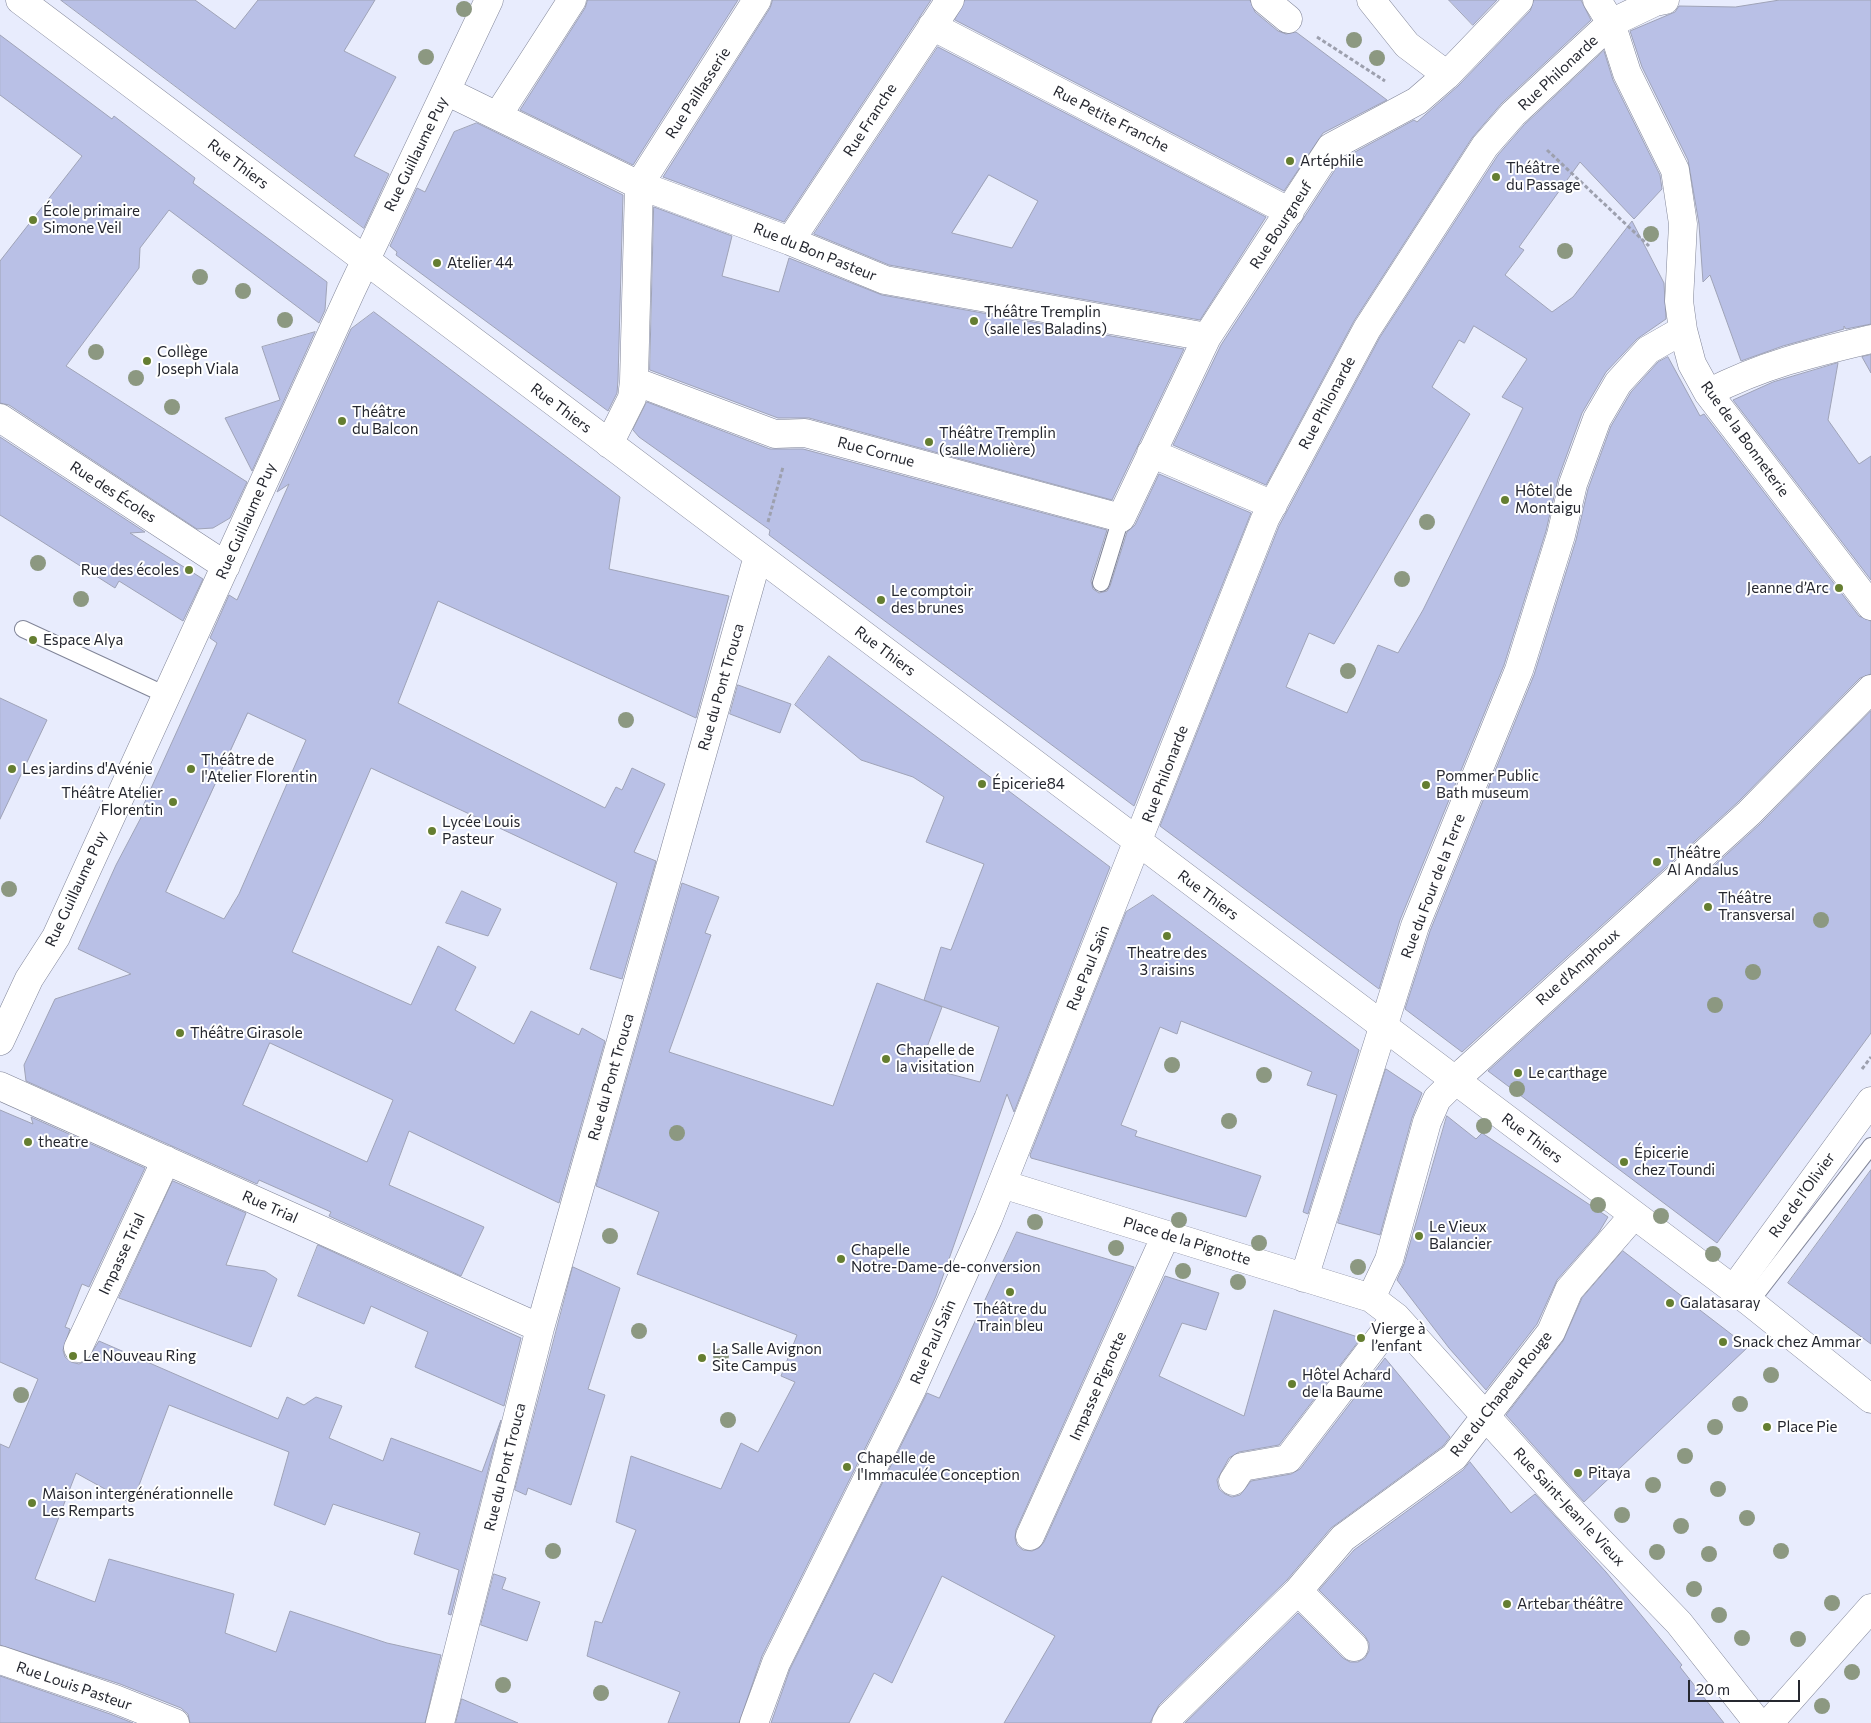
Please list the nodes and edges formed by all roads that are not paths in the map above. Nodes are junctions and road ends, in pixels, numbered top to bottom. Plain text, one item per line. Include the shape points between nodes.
1 (20, 0) edge
2 (489, 0) edge
3 (572, 0) edge
4 (757, 0) edge
5 (950, 0) edge
6 (1265, 0) edge
7 (1371, 0) edge
8 (1519, 0) edge
9 (1597, 0) edge
10 (1665, 0) edge
11 (1288, 19) road end
12 (1611, 23) junction
13 (932, 26) junction
14 (1447, 75) junction
15 (446, 91) junction
16 (498, 115) junction
17 (639, 185) junction
18 (1290, 212) junction
19 (790, 241) junction
20 (366, 260) junction
21 (1682, 330) junction
22 (1207, 337) junction
23 (1871, 339) edge
24 (634, 381) junction
25 (1708, 393) junction
26 (0, 418) edge
27 (609, 444) junction
28 (1151, 453) junction
29 (1273, 505) junction
30 (1121, 518) junction
31 (758, 556) junction
32 (226, 566) junction
33 (1101, 583) dead end
34 (1871, 606) edge
35 (23, 629) dead end
36 (1871, 689) edge
37 (166, 695) junction
38 (1138, 842) junction
39 (1384, 1027) junction
40 (0, 1041) edge
41 (1454, 1080) junction
42 (0, 1086) edge
43 (1871, 1101) edge
44 (1871, 1146) edge
45 (166, 1160) junction
46 (1002, 1184) junction
47 (1634, 1216) junction
48 (1166, 1235) junction
49 (1304, 1278) junction
50 (1741, 1296) junction
51 (1371, 1298) junction
52 (1396, 1317) junction
53 (540, 1328) junction
54 (78, 1348) dead end
55 (1871, 1399) edge
56 (1486, 1416) junction
57 (1233, 1480) dead end
58 (1030, 1536) dead end
59 (1298, 1591) junction
60 (1871, 1608) edge
61 (1354, 1647) dead end
62 (0, 1660) edge
63 (175, 1723) edge
64 (440, 1723) edge
65 (754, 1723) edge
66 (1166, 1723) edge
67 (1758, 1723) edge
68 (1768, 1723) edge

1 - 20 street, Rue Thiers
2 - 15 street, Rue Guillaume Puy
3 - 16 street
4 - 17 street, Rue Paillasserie
5 - 13 street, Rue Franche
6 - 11 street
7 - 14 street via 1407,45
8 - 14 street, Rue Bourgneuf
9 - 12 street, Rue de la Bonneterie
10 - 12 street, Rue Philonarde
12 - 21 street, Rue de la Bonneterie via 1627,73 1676,170 1683,224
12 - 29 street, Rue Philonarde via 1512,114 1485,146 1367,329
13 - 18 street, Rue Petite Franche
13 - 19 street, Rue Franche
14 - 18 street, Rue Bourgneuf via 1417,101 1331,147
15 - 16 street, Rue du Bon Pasteur
15 - 20 street, Rue Guillaume Puy
16 - 17 street, Rue du Bon Pasteur
17 - 19 street, Rue du Bon Pasteur
17 - 24 street
18 - 22 street, Rue Bourgneuf
19 - 22 street, Rue du Bon Pasteur via 885,280
20 - 27 street, Rue Thiers
20 - 32 street, Rue Guillaume Puy
21 - 25 street, Rue de la Bonneterie via 1692,364
21 - 39 street, Rue du Four de la Terre via 1648,350 1618,383 1597,419 1573,484 1561,535 1519,670 1415,926
22 - 28 street, Rue Bourgneuf
23 - 25 street via 1797,356 1740,376
24 - 27 street via 632,398
24 - 30 street, Rue Cornue via 775,434 805,433
25 - 34 street, Rue de la Bonneterie
26 - 32 street, Rue des Écoles
27 - 31 street, Rue Thiers
28 - 29 street
28 - 30 street, Rue Bourgneuf
29 - 38 street, Rue Philonarde via 1265,518
30 - 33 lane
31 - 38 street, Rue Thiers
31 - 53 street, Rue du Pont Trouca
32 - 37 street, Rue Guillaume Puy
35 - 37 lane
36 - 41 street, Rue d'Amphoux via 1749,813
37 - 40 street, Rue Guillaume Puy via 56,937 29,979
38 - 39 street, Rue Thiers
38 - 46 street, Rue Paul Saïn
39 - 41 street, Rue Thiers
39 - 49 street, Rue du Four de la Terre
41 - 47 street, Rue Thiers
41 - 51 street, Rue d'Amphoux via 1437,1099 1424,1129 1389,1260
42 - 45 street, Rue Trial
43 - 50 street, Rue de l'Olivier
44 - 50 lane
45 - 53 street, Rue Trial
45 - 54 street, Impasse Trial
46 - 48 street, Place de la Pignotte
46 - 65 street, Rue Paul Saïn via 912,1389 776,1663
47 - 50 street, Rue Thiers
47 - 56 street, Rue du Chapeau Rouge via 1569,1290 1551,1332
48 - 49 street, Place de la Pignotte
48 - 58 street, Impasse Pignotte
49 - 51 street, Place de la Pignotte
50 - 55 street
51 - 52 street, Rue Saint-Jean le Vieux
52 - 56 street, Rue Saint-Jean le Vieux
52 - 57 street via 1288,1459 1242,1467
53 - 64 street, Rue du Pont Trouca
56 - 59 street, Rue du Chapeau Rouge via 1454,1456 1343,1538
56 - 67 street, Rue Saint-Jean le Vieux via 1572,1513 1678,1623
59 - 61 street
59 - 66 street, Rue du Chapeau Rouge
60 - 68 street
62 - 63 street, Rue Louis Pasteur

